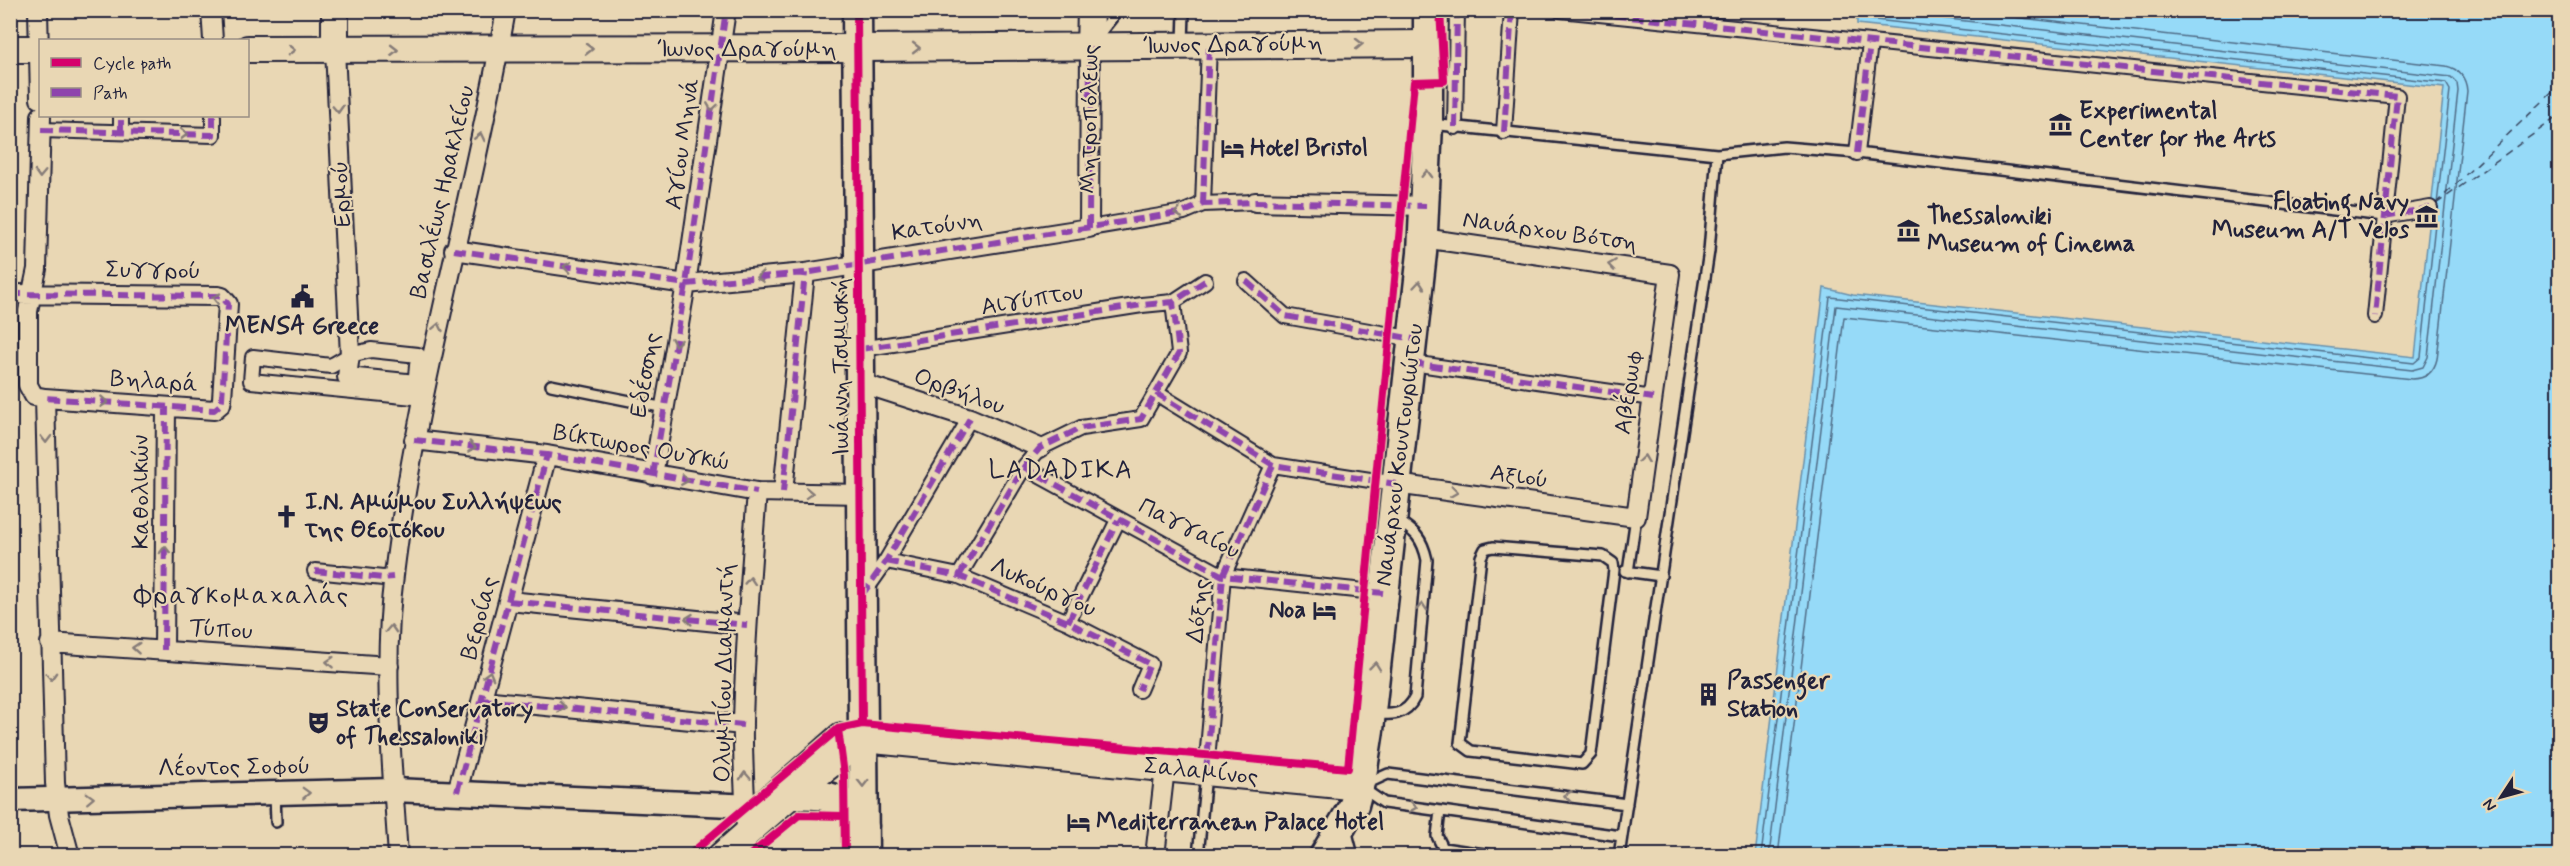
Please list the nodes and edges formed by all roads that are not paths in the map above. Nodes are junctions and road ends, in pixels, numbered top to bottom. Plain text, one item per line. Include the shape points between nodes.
1 (38, 10) edge
2 (211, 10) edge
3 (335, 10) edge
4 (506, 10) edge
5 (726, 10) edge
6 (857, 10) edge
7 (1091, 10) edge
8 (1112, 10) edge
9 (1428, 10) edge
10 (1457, 10) edge
11 (1512, 10) edge
12 (1560, 10) edge
13 (1184, 12) edge
14 (39, 39) edge
15 (213, 39) edge
16 (1427, 44) junction
17 (1870, 44) junction
18 (1209, 45) junction
19 (1183, 46) junction
20 (1090, 47) junction
21 (858, 48) junction
22 (10, 49) edge
23 (39, 49) edge
24 (249, 49) edge
25 (721, 49) junction
26 (335, 50) junction
27 (500, 50) junction
28 (121, 117) edge
29 (213, 117) edge
30 (41, 123) edge
31 (1442, 125) junction
32 (121, 132) junction
33 (1504, 132) junction
34 (1857, 153) junction
35 (1717, 154) junction
36 (1255, 202) joint
37 (1203, 204) junction
38 (1426, 206) junction
39 (2430, 208) dead end
40 (2384, 216) junction
41 (1089, 228) junction
42 (1423, 238) junction
43 (454, 250) junction
44 (860, 264) junction
45 (805, 273) junction
46 (1670, 274) joint
47 (1246, 280) dead end
48 (1205, 281) dead end
49 (686, 284) junction
50 (31, 293) junction
51 (10, 294) edge
52 (1173, 302) junction
53 (2375, 316) dead end
54 (861, 349) junction
55 (1413, 351) junction
56 (350, 355) junction
57 (224, 368) joint
58 (861, 383) junction
59 (420, 384) junction
60 (551, 386) dead end
61 (1156, 393) junction
62 (45, 398) junction
63 (1653, 398) junction
64 (166, 407) junction
65 (665, 408) junction
66 (970, 418) junction
67 (414, 440) junction
68 (1040, 448) junction
69 (547, 455) junction
70 (1273, 465) junction
71 (1024, 467) junction
72 (654, 474) junction
73 (1396, 484) junction
74 (757, 492) junction
75 (783, 492) junction
76 (862, 494) junction
77 (1393, 517) junction
78 (1636, 517) junction
79 (1118, 520) junction
80 (886, 561) junction
81 (1614, 570) junction
82 (315, 571) dead end
83 (1628, 572) junction
84 (959, 576) junction
85 (1223, 576) junction
86 (1661, 576) junction
87 (393, 577) junction
88 (1383, 592) junction
89 (860, 597) junction
90 (509, 601) junction
91 (1068, 622) junction
92 (747, 626) junction
93 (50, 643) junction
94 (164, 650) junction
95 (389, 666) junction
96 (1139, 690) dead end
97 (482, 700) junction
98 (1370, 714) junction
99 (743, 725) junction
100 (863, 739) junction
101 (1165, 768) junction
102 (1206, 772) junction
103 (1360, 787) junction
104 (394, 790) junction
105 (457, 792) junction
106 (275, 794) junction
107 (791, 795) junction
108 (57, 799) junction
109 (10, 800) edge
110 (755, 804) junction
111 (1626, 804) junction
112 (1440, 811) junction
113 (276, 822) dead end
114 (1345, 822) junction
115 (864, 826) junction
116 (1621, 836) junction
117 (746, 845) edge
118 (70, 855) edge
119 (398, 855) edge
120 (721, 855) edge
121 (864, 855) edge
122 (1155, 855) edge
123 (1198, 855) edge
124 (1324, 855) edge
125 (1353, 855) edge
126 (1498, 855) edge
127 (1619, 855) edge

1 - 14 street
2 - 15 street
3 - 26 main road, Ερμού
4 - 27 street, Βασιλέως Ηρακλείου
5 - 25 street, Αγίου Μηνά
6 - 21 main road, Ιωάννη Τσιμισκή
7 - 20 main road, Μητροπόλεως
8 - 20 lane via 1112,18
9 - 16 main road, Ναυάρχου Κουντουριώτου
10 - 31 street
11 - 33 street
12 - 17 street
13 - 19 lane
18 -> 16 main road, Ίωνος Δραγούμη
16 - 31 main road, Ναυάρχου Κουντουριώτου
17 - 34 street
17 - 40 street via 2397,96
18 - 19 main road, Ίωνος Δραγούμη
18 - 37 street
19 - 20 main road, Ίωνος Δραγούμη
21 -> 20 main road, Ίωνος Δραγούμη
20 - 41 street, Μητροπόλεως
21 - 25 main road, Ίωνος Δραγούμη
21 - 44 main road, Ιωάννη Τσιμισκή
22 - 23 main road
24 -> 26 main road, Ίωνος Δραγούμη
27 -> 25 main road, Ίωνος Δραγούμη
25 -> 49 street, Αγίου Μηνά
26 -> 27 main road, Ίωνος Δραγούμη
26 -> 56 street, Ερμού
43 -> 27 street, Βασιλέως Ηρακλείου
28 - 32 street
32 -> 29 street via 213,135
30 - 32 street
30 -> 50 street via 37,269
31 - 33 lane
38 -> 31 main road, Ναυάρχου Κουντουριώτου
33 - 35 lane
34 - 35 lane via 1784,147
34 - 40 lane
35 - 86 lane via 1709,251
36 - 37 street, Κατούνη
36 - 38 street, Κατούνη
37 -> 41 street, Κατούνη via 1184,212
38 - 42 main road, Ναυάρχου Κουντουριώτου
39 - 40 street
40 - 53 street
41 - 44 street, Κατούνη
46 -> 42 street, Ναυάρχου Βότση
55 -> 42 main road, Ναυάρχου Κουντουριώτου
49 -> 43 street, Κατούνη
59 -> 43 street, Βασιλέως Ηρακλείου
44 - 45 street, Κατούνη
44 - 54 main road, Ιωάννη Τσιμισκή
45 -> 49 street, Κατούνη
45 - 75 street
46 - 63 street, Αβέρωφ
47 - 55 street via 1285,316
48 - 52 street, Αιγύπτου
49 -> 65 street, Εδέσσης
50 - 51 street, Συγγρού
57 -> 50 street, Συγγρού via 229,309 222,297
50 - 62 street via 28,385 34,396
52 - 54 street, Αιγύπτου
52 - 61 street via 1179,353
54 - 58 main road, Ιωάννη Τσιμισκή
55 - 63 street
55 - 73 main road, Ναυάρχου Κουντουριώτου
56 - 59 street, Ερμού via 347,377
56 - 59 street via 371,350 418,355
56 - 59 street via 331,366 254,357 251,381 414,397
57 - 64 street, Βηλαρά via 218,407
58 - 66 street, Ορβήλου
58 - 76 main road, Ιωάννη Τσιμισκή
59 - 67 street, Βασιλέως Ηρακλείου
60 - 65 lane
61 - 68 street via 1141,418 1081,428
61 - 70 street
62 -> 64 street, Βηλαρά
62 -> 93 street
78 -> 63 street, Αβέρωφ
94 -> 64 street, Καθολικών
65 - 72 street, Εδέσσης
66 - 68 street, Ορβήλου
66 - 80 street
67 -> 69 street, Βίκτωρος Ουγκώ
67 - 87 street, Βασιλέως Ηρακλείου
68 - 71 street
69 - 72 street, Βίκτωρος Ουγκώ
69 - 90 street, Βεροίας
70 - 73 street
70 - 85 street, Δόξης
71 - 79 street, Παγγαίου
71 - 84 street
72 -> 74 street, Βίκτωρος Ουγκώ
73 - 77 main road, Ναυάρχου Κουντουριώτου
73 -> 78 street, Αξιού
74 - 75 street, Βίκτωρος Ουγκώ
92 -> 74 street, Ολυμπίου Διαμαντή
75 -> 76 street, Βίκτωρος Ουγκώ
76 - 89 main road, Ιωάννη Τσιμισκή
77 - 88 main road, Ναυάρχου Κουντουριώτου
98 -> 77 lane via 1400,713 1415,697 1426,560 1417,535
78 - 83 lane
79 - 85 street, Παγγαίου
79 - 91 street
80 - 84 street, Λυκούργου
80 - 89 street
81 - 81 lane via 1613,563 1603,556 1485,549 1481,557 1462,747 1578,764 1587,762
81 - 83 lane
82 - 87 street
83 - 86 lane
84 - 91 street, Λυκούργου
85 - 88 street, Παγγαίου
85 - 102 street, Δόξης
86 - 111 lane
95 -> 87 street, Βασιλέως Ηρακλείου
98 -> 88 main road, Ναυάρχου Κουντουριώτου
89 - 100 main road, Ιωάννη Τσιμισκή
92 -> 90 street
97 -> 90 street, Βεροίας
91 - 96 street, Λυκούργου via 1150,664
92 - 99 street, Ολυμπίου Διαμαντή
94 -> 93 street, Τύπου
93 -> 108 street
95 -> 94 street, Τύπου
95 - 104 street, Βασιλέως Ηρακλείου
97 -> 99 street
97 - 105 street, Βεροίας
98 - 103 main road, Ναυάρχου Κουντουριώτου
110 -> 99 street, Ολυμπίου Διαμαντή
100 - 101 main road, Σαλαμίνος
100 - 107 main road
100 - 110 street via 840,735
100 -> 115 main road, Ιωάννη Τσιμισκή
101 - 102 main road, Σαλαμίνος
101 - 122 street
102 - 103 main road, Σαλαμίνος
102 - 123 lane
111 -> 103 lane via 1388,774
103 -> 112 lane via 1384,803
103 - 114 main road, Ναυάρχου Κουντουριώτου
104 - 105 street, Λέοντος Σοφού
106 -> 104 street, Λέοντος Σοφού
104 - 119 street, Βασιλέως Ηρακλείου
105 - 110 street, Λέοντος Σοφού
108 -> 106 street, Λέοντος Σοφού
106 - 113 lane
107 - 115 main road via 836,797
107 - 117 main road
108 - 109 street, Λέοντος Σοφού
108 - 118 street
110 - 117 street, Ολυμπίου Διαμαντή
111 - 116 lane
112 - 116 lane
112 - 126 lane via 1437,836 1443,848
114 - 124 main road, Ναυάρχου Κουντουριώτου
114 - 125 lane
115 - 121 main road, Ιωάννη Τσιμισκή
116 - 127 lane
117 - 120 main road

